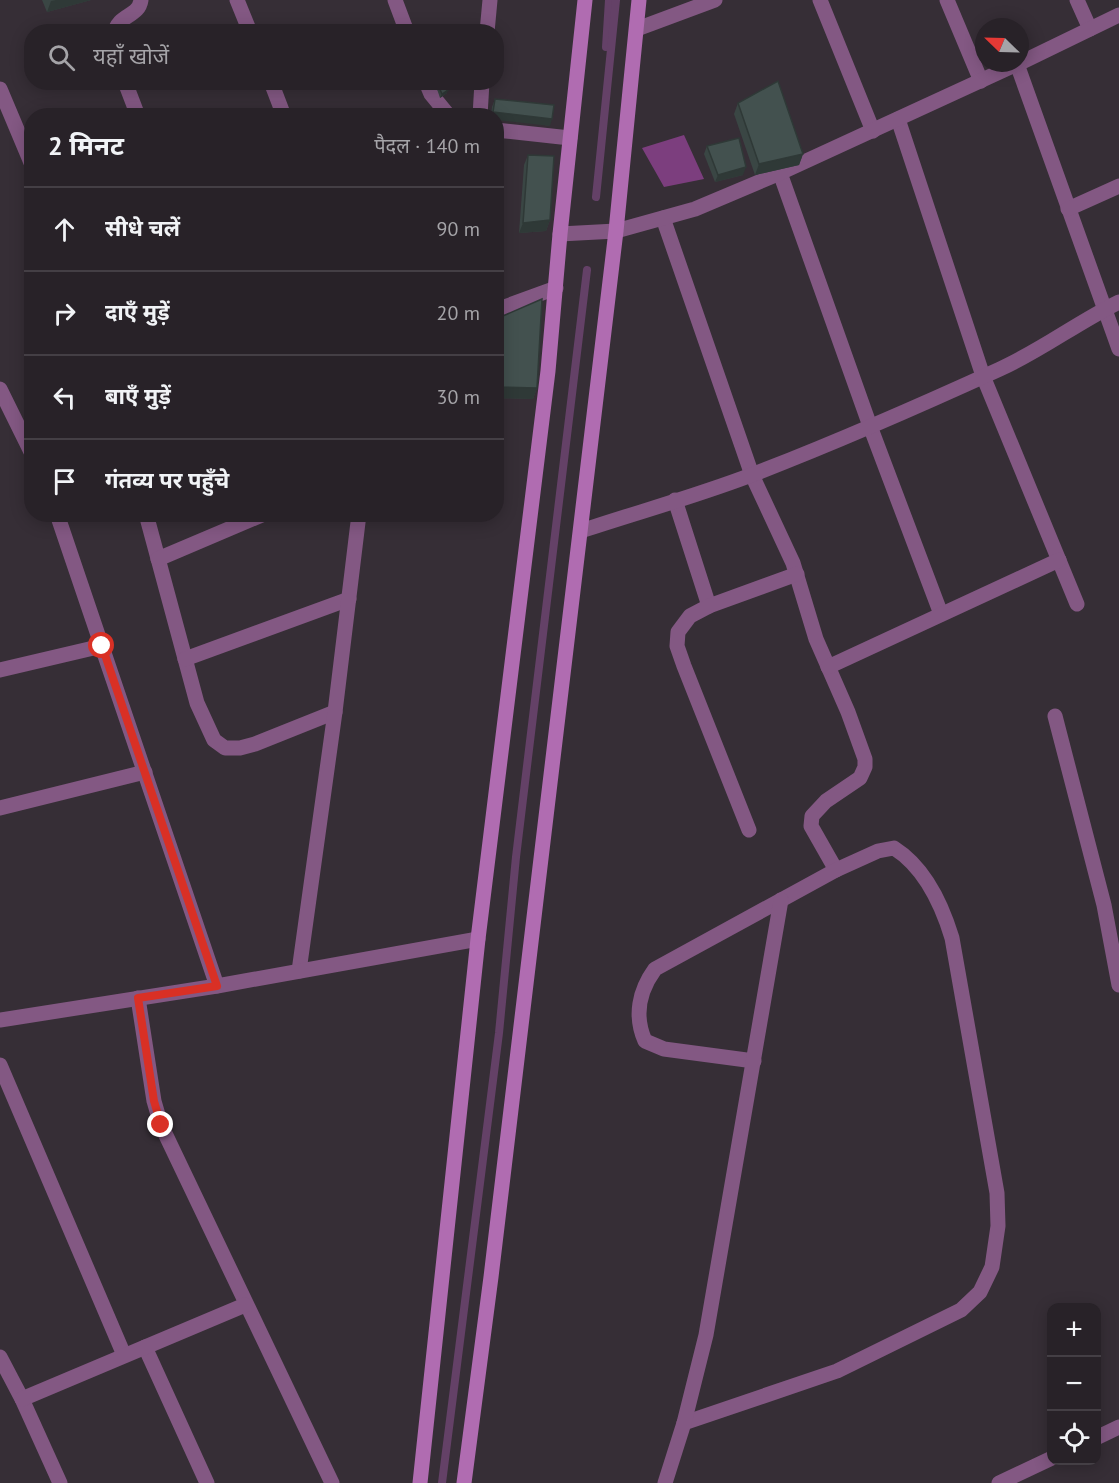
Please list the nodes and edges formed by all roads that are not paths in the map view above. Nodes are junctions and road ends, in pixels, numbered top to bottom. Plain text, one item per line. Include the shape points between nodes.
1 (141, 0) edge
2 (237, 0) edge
3 (395, 0) edge
4 (490, 0) edge
5 (584, 0) edge
6 (639, 0) edge
7 (715, 0) edge
8 (820, 0) edge
9 (947, 0) edge
10 (1077, 0) edge
11 (1119, 15) edge
12 (119, 24) edge
13 (247, 24) edge
14 (404, 24) edge
15 (488, 24) edge
16 (637, 29) junction
17 (1090, 29) junction
18 (1029, 58) edge
19 (1000, 72) edge
20 (1022, 72) edge
21 (981, 81) junction
22 (0, 88) edge
23 (128, 90) edge
24 (274, 90) edge
25 (429, 90) edge
26 (482, 90) edge
27 (135, 108) edge
28 (281, 108) edge
29 (442, 108) edge
30 (480, 108) edge
31 (898, 119) junction
32 (504, 131) edge
33 (873, 131) junction
34 (570, 138) junction
35 (24, 146) edge
36 (780, 173) junction
37 (1119, 186) edge
38 (1068, 209) junction
39 (663, 218) junction
40 (616, 231) junction
41 (560, 234) junction
42 (556, 288) junction
43 (1119, 302) edge
44 (504, 307) edge
45 (1104, 310) junction
46 (1119, 349) edge
47 (983, 376) junction
48 (0, 390) edge
49 (870, 426) junction
50 (24, 438) edge
51 (752, 475) junction
52 (675, 500) junction
53 (60, 522) edge
54 (148, 522) edge
55 (245, 522) edge
56 (358, 522) edge
57 (581, 531) junction
58 (158, 559) junction
59 (1059, 560) junction
60 (796, 574) junction
61 (349, 600) junction
62 (1077, 603) dead end
63 (709, 606) junction
64 (941, 614) junction
65 (102, 646) junction
66 (185, 659) junction
67 (828, 667) junction
68 (0, 670) edge
69 (335, 712) junction
70 (1055, 716) dead end
71 (145, 772) junction
72 (0, 808) edge
73 (749, 830) dead end
74 (836, 870) junction
75 (781, 900) junction
76 (478, 939) junction
77 (299, 971) junction
78 (1119, 985) edge
79 (217, 986) junction
80 (138, 998) junction
81 (0, 1020) edge
82 (754, 1060) junction
83 (0, 1065) edge
84 (245, 1305) junction
85 (145, 1347) junction
86 (124, 1355) junction
87 (0, 1357) edge
88 (22, 1398) junction
89 (684, 1423) junction
90 (1119, 1427) edge
91 (1101, 1435) edge
92 (1047, 1460) edge
93 (60, 1483) edge
94 (207, 1483) edge
95 (332, 1483) edge
96 (420, 1483) edge
97 (464, 1483) edge
98 (664, 1483) edge
99 (999, 1483) edge

1 - 12 street via 136,12
2 - 13 street
3 - 14 street
4 - 15 street
5 - 34 street
6 - 16 street
7 - 16 street
8 - 33 street
9 - 21 street
10 - 17 street
11 - 17 street
16 - 40 street
17 - 18 street
19 - 21 street
20 - 38 street
21 - 31 street
22 - 35 street
23 - 27 street
24 - 28 street
25 - 29 street
26 - 30 street
31 - 33 street
31 - 47 street
32 - 34 street
33 - 36 street
34 - 41 street
36 - 39 street
36 - 49 street
37 - 38 street
38 - 45 street
39 - 40 street
39 - 51 street
40 - 41 street
40 - 57 street
41 - 42 street
42 - 44 street
42 - 76 street
43 - 45 street
45 - 46 street
45 - 47 street via 1047,345
47 - 49 street
47 - 59 street
48 - 50 street
49 - 51 street
49 - 64 street
51 - 52 street
51 - 60 street
52 - 57 street
52 - 63 street
53 - 65 street
54 - 58 street
55 - 58 street
56 - 61 street
57 - 97 street
58 - 66 street
59 - 62 street
59 - 64 street
60 - 63 street
60 - 67 street
61 - 66 street
61 - 69 street
63 - 73 street via 690,616 678,632 677,646
64 - 67 street
65 - 68 street
65 - 71 street
66 - 69 street via 214,740 225,748 255,744
67 - 74 street via 865,759 861,778 826,801 812,816 812,826
69 - 77 street
70 - 78 street via 1104,905
71 - 72 street
71 - 79 street
74 - 75 street
74 - 89 street via 894,848 913,864 943,910 952,938 997,1193 998,1227 992,1267 980,1292 961,1310 837,1371
75 - 82 street
75 - 82 street via 655,969 646,981 640,1005 638,1026 645,1041 664,1049
76 - 77 street
76 - 96 street
77 - 79 street
79 - 80 street
80 - 81 street
80 - 84 street via 161,1125
82 - 89 street via 706,1335
83 - 86 street
84 - 85 street
84 - 95 street
85 - 86 street
85 - 94 street
86 - 88 street
87 - 88 street
88 - 93 street
89 - 98 street
90 - 91 street
92 - 99 street

